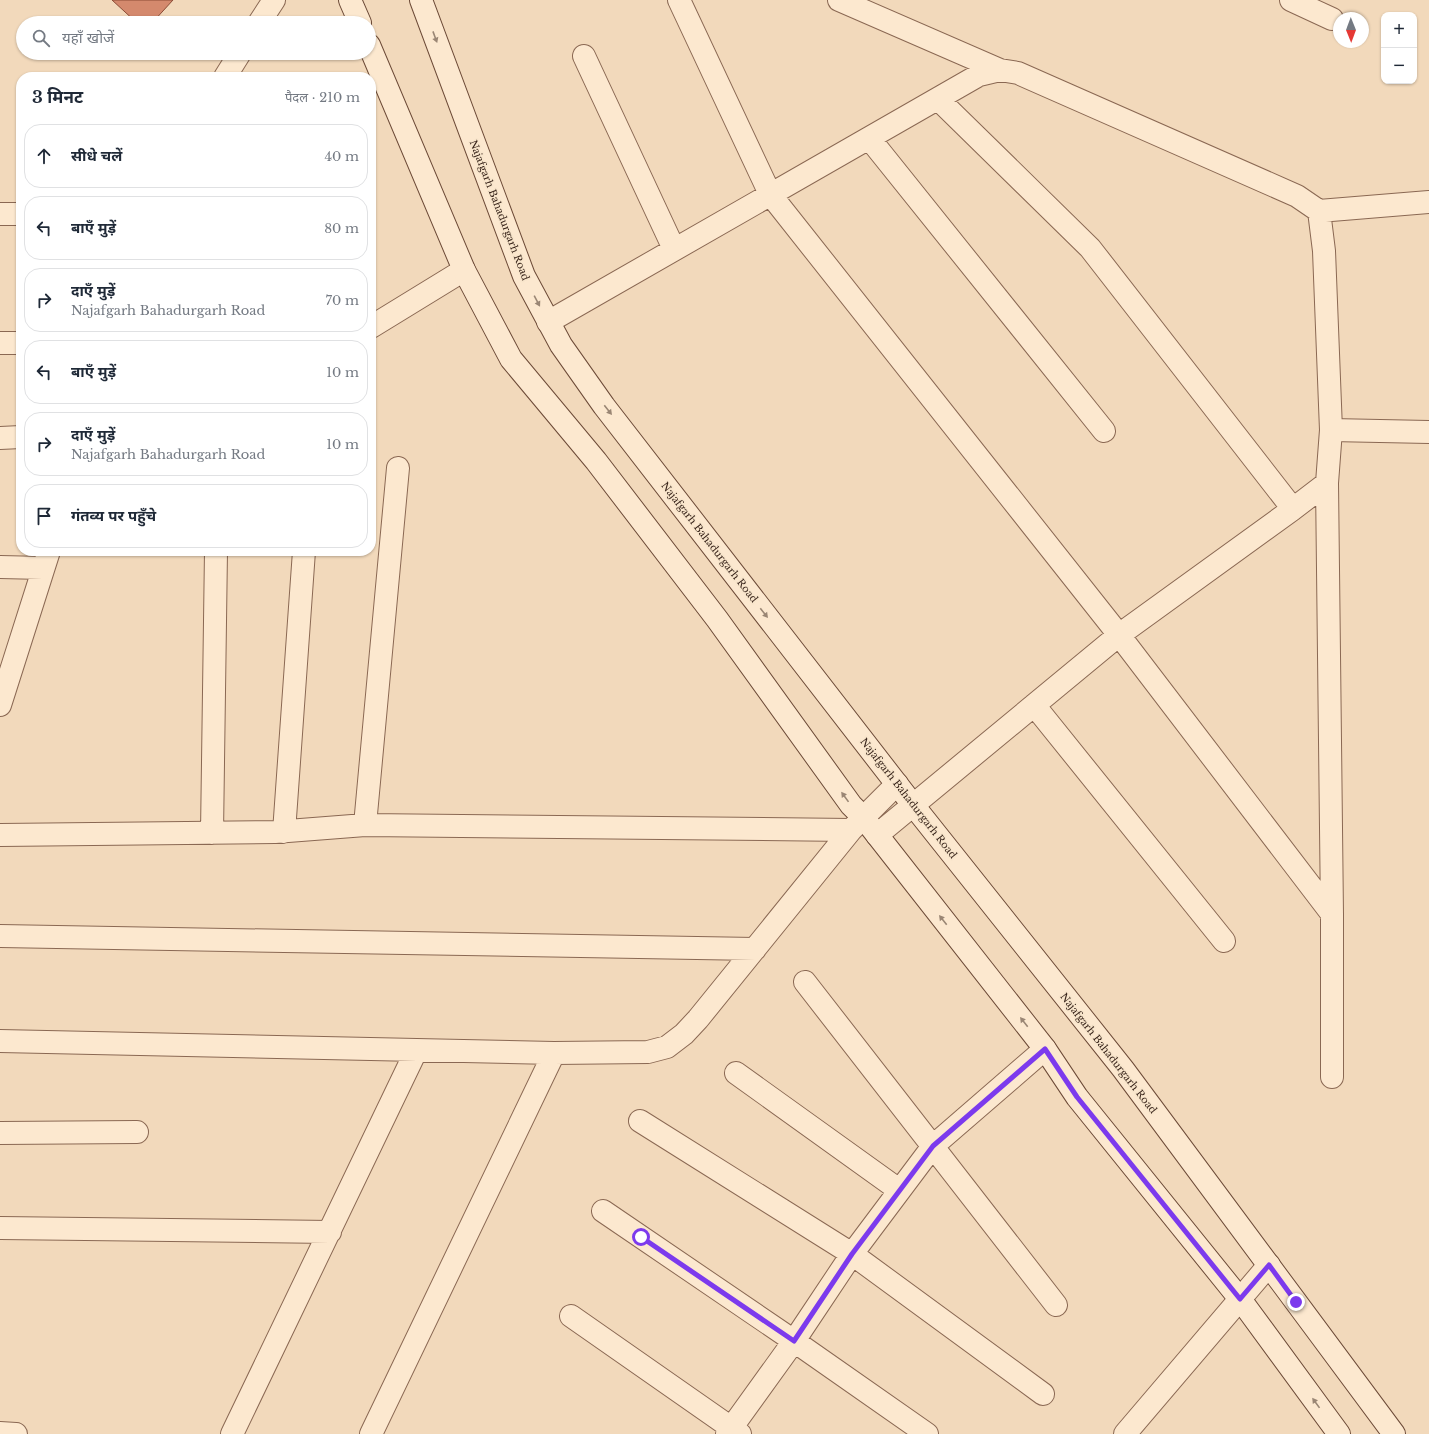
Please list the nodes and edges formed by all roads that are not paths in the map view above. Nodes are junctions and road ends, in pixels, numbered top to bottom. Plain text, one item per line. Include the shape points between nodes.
1 (274, 0) edge
2 (350, 0) edge
3 (421, 0) edge
4 (679, 0) edge
5 (839, 0) edge
6 (1291, 0) edge
7 (264, 16) edge
8 (357, 16) edge
9 (1332, 19) dead end
10 (584, 56) dead end
11 (236, 60) edge
12 (375, 60) edge
13 (1000, 70) junction
14 (228, 72) edge
15 (938, 99) junction
16 (869, 138) junction
17 (770, 194) junction
18 (1429, 202) edge
19 (1319, 211) junction
20 (0, 214) edge
21 (16, 214) edge
22 (674, 249) junction
23 (464, 270) junction
24 (548, 322) junction
25 (376, 324) edge
26 (0, 343) edge
27 (16, 343) edge
28 (1331, 430) junction
29 (1104, 431) dead end
30 (1429, 432) edge
31 (16, 437) edge
32 (0, 438) edge
33 (398, 468) dead end
34 (1327, 483) junction
35 (1293, 509) junction
36 (216, 556) edge
37 (304, 556) edge
38 (46, 559) edge
39 (0, 567) edge
40 (1119, 635) junction
41 (7, 658) edge
42 (0, 705) edge
43 (1034, 706) junction
44 (897, 784) junction
45 (914, 805) junction
46 (857, 823) junction
47 (365, 825) junction
48 (284, 832) junction
49 (212, 833) junction
50 (0, 835) edge
51 (877, 835) junction
52 (1332, 914) junction
53 (0, 936) edge
54 (1224, 941) dead end
55 (755, 949) junction
56 (805, 982) dead end
57 (0, 1042) edge
58 (1045, 1049) junction
59 (416, 1051) junction
60 (554, 1053) junction
61 (736, 1073) dead end
62 (1332, 1078) dead end
63 (640, 1122) dead end
64 (137, 1132) dead end
65 (0, 1133) edge
66 (933, 1146) junction
67 (898, 1190) junction
68 (603, 1211) dead end
69 (0, 1228) edge
70 (330, 1232) junction
71 (852, 1254) junction
72 (1269, 1265) junction
73 (1240, 1299) junction
74 (1056, 1305) dead end
75 (571, 1316) dead end
76 (794, 1341) junction
77 (1043, 1394) dead end
78 (1386, 1431) edge
79 (733, 1432) edge
80 (0, 1433) edge
81 (16, 1434) edge
82 (232, 1434) edge
83 (371, 1434) edge
84 (927, 1434) edge
85 (1125, 1434) edge
86 (1339, 1434) edge

1 - 7 street
2 - 8 street
3 -> 24 street, Najafgarh Bahadurgarh Road via 524,276
4 - 17 street
5 - 13 street
6 - 9 street
10 - 22 street
11 - 14 street
12 - 23 street
13 - 15 street via 979,75
13 - 19 street via 1026,76 1297,196
15 - 16 street
15 - 35 street via 1090,248
16 - 17 street
16 - 29 street
17 - 22 street
17 - 40 street
18 - 19 street
19 - 28 street via 1324,252
20 - 21 street
22 - 24 street
23 - 25 street
46 -> 23 street via 851,805 717,619 596,461 511,359
24 -> 44 street, Najafgarh Bahadurgarh Road via 604,406
26 - 27 street
28 - 30 street
28 - 34 street
31 - 32 street
33 - 47 street
34 - 35 street
34 - 52 street
35 - 40 street
36 - 49 street
37 - 48 street
38 - 39 street
38 - 41 street
40 - 43 street
40 - 52 street
41 - 42 street
43 - 45 street
43 - 54 street
44 - 45 street, Najafgarh Bahadurgarh Road
44 - 46 street
45 - 51 street
45 - 72 street, Najafgarh Bahadurgarh Road via 1123,1069
46 - 47 street
46 - 51 street
46 - 55 street
47 - 48 street
48 - 49 street
49 - 50 street
58 -> 51 street
52 - 62 street
53 - 55 street
55 - 60 street via 698,1019 668,1047 648,1052
56 - 66 street
57 - 59 street
58 - 66 street
58 - 73 street via 1077,1097
59 - 60 street
59 - 70 street
60 - 83 street
61 - 67 street
63 - 71 street
64 - 65 street
66 - 67 street
66 - 74 street
67 - 71 street
68 - 76 street
69 - 70 street
70 - 82 street
71 - 76 street
71 - 77 street
72 - 73 street
72 - 78 street, Najafgarh Bahadurgarh Road
73 - 85 street
86 -> 73 street
75 - 79 street
76 - 79 street
76 - 84 street
80 - 81 street

